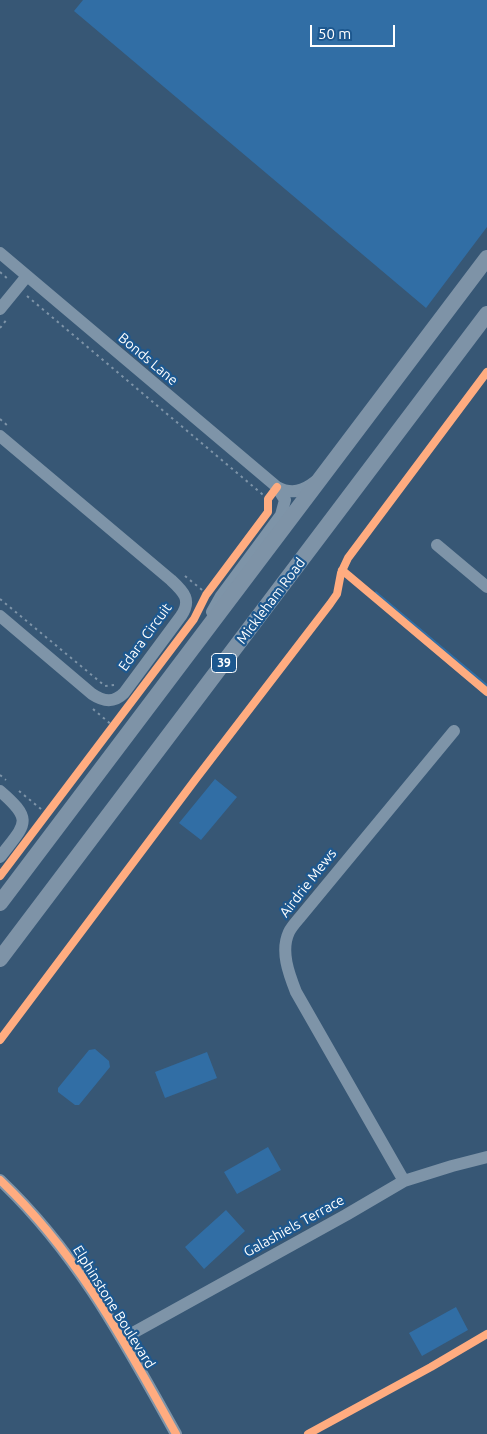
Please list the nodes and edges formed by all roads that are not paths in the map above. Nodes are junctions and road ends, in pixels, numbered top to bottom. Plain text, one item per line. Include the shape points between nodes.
1 (0, 254) edge
2 (487, 258) edge
3 (27, 276) junction
4 (0, 309) edge
5 (487, 314) edge
6 (0, 436) edge
7 (323, 474) junction
8 (277, 487) junction
9 (437, 545) dead end
10 (487, 587) edge
11 (0, 616) edge
12 (198, 640) junction
13 (454, 731) dead end
14 (3, 786) edge
15 (0, 857) edge
16 (0, 903) edge
17 (0, 959) edge
18 (487, 1157) edge
19 (0, 1180) edge
20 (404, 1181) junction
21 (122, 1339) junction
22 (176, 1434) edge

1 - 3 street, Bonds Lane
2 - 7 main road, 39
3 - 4 street
3 - 8 street, Bonds Lane
5 - 17 main road, Mickleham Road / 39
6 - 11 street, Edara Circuit via 171,580 184,594 186,603 181,616 124,693 109,701 92,694
7 - 8 street via 297,492
7 - 12 main road, 39
8 - 12 street via 285,500 281,515 221,596
9 - 10 street
12 - 16 main road, 39
13 - 20 street, Airdrie Mews via 300,916 289,932 286,948 286,963 296,992
14 - 15 street via 22,815 22,825
18 - 20 street, Galashiels Terrace
19 - 21 street, Elphinstone Boulevard via 40,1220 82,1275
20 - 21 street, Galashiels Terrace
21 - 22 street, Elphinstone Boulevard

